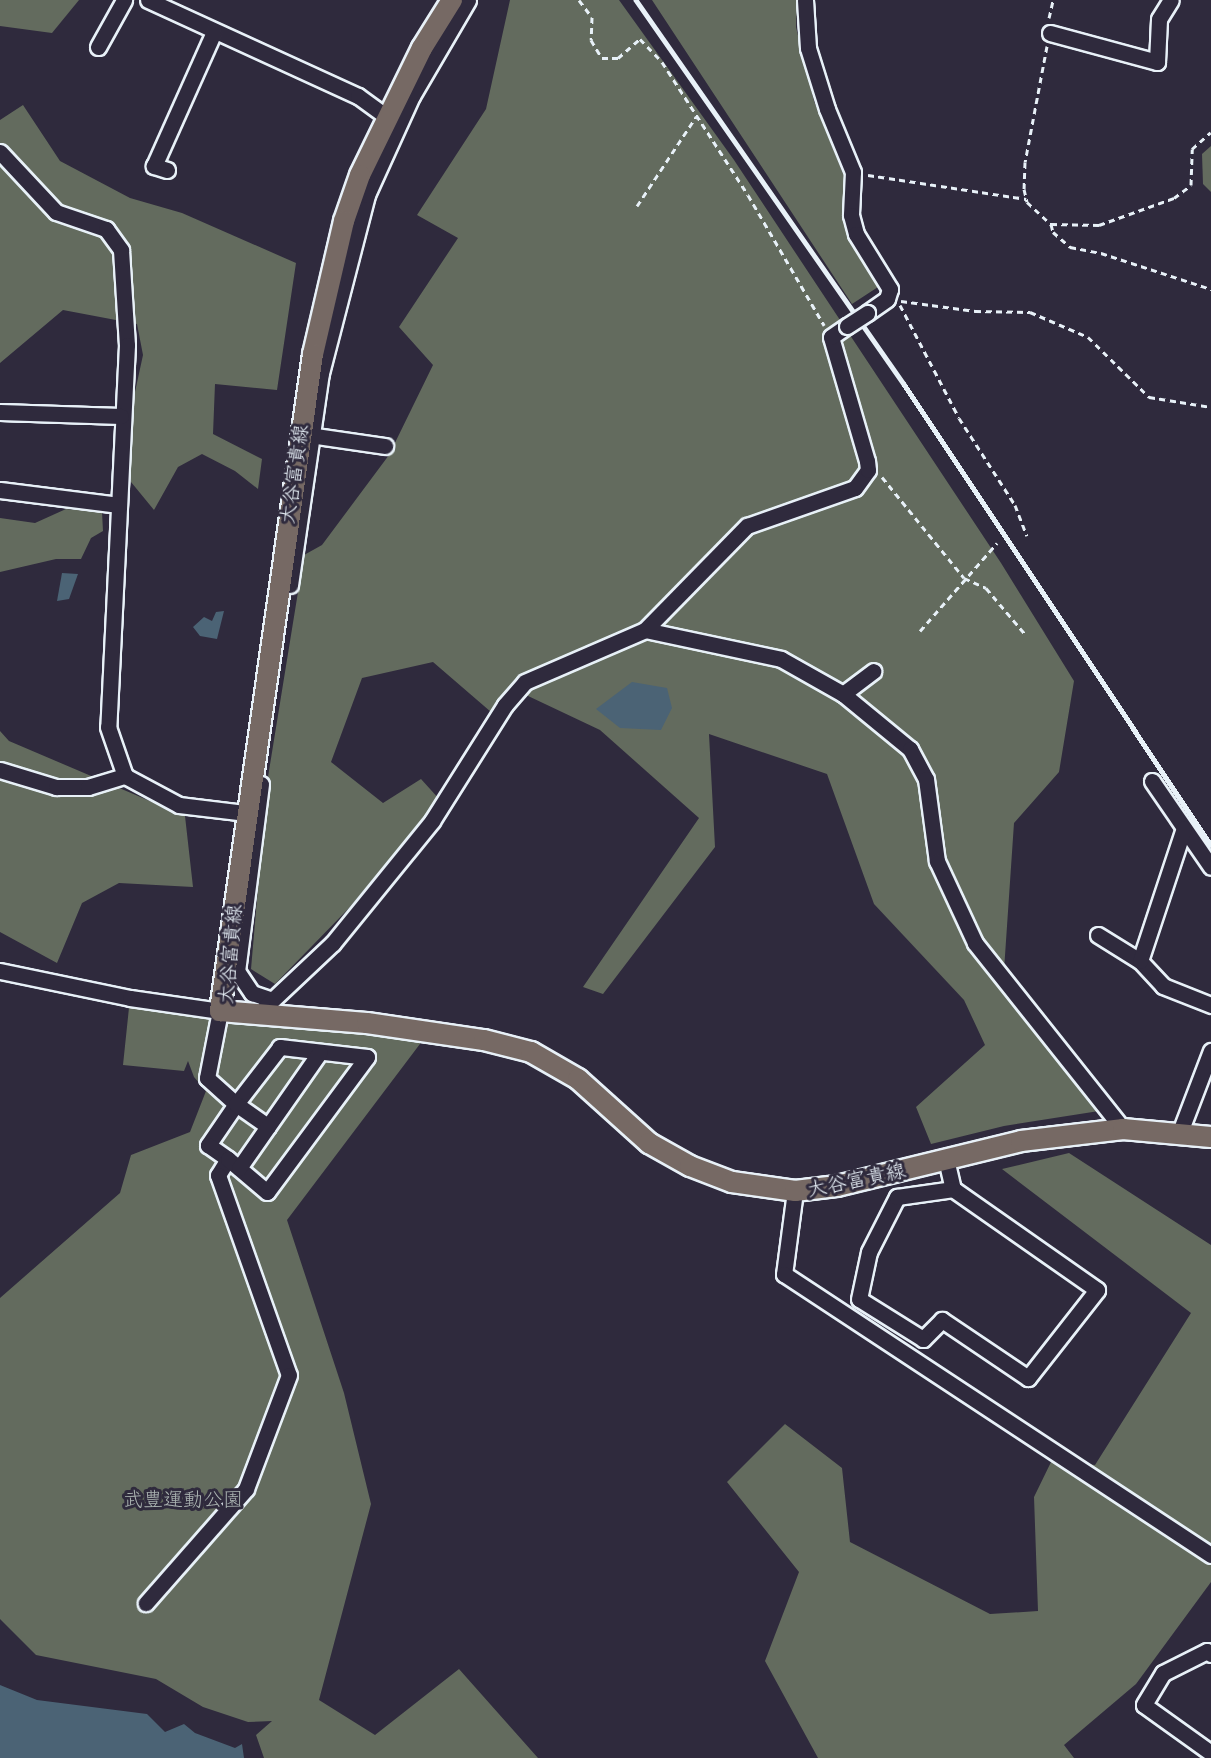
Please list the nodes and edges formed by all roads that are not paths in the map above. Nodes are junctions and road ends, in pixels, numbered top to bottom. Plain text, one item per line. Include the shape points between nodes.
1 (124, 0) edge
2 (148, 0) edge
3 (452, 0) edge
4 (468, 0) edge
5 (805, 0) edge
6 (1171, 0) edge
7 (214, 32) junction
8 (1050, 33) road end
9 (98, 47) dead end
10 (386, 116) junction
11 (0, 152) edge
12 (167, 170) dead end
13 (0, 412) edge
14 (121, 416) junction
15 (305, 434) junction
16 (385, 446) dead end
17 (0, 490) edge
18 (119, 505) junction
19 (645, 630) junction
20 (873, 671) dead end
21 (843, 694) junction
22 (0, 770) edge
23 (125, 776) junction
24 (1152, 781) dead end
25 (245, 813) junction
26 (1184, 828) junction
27 (1211, 867) edge
28 (1098, 935) dead end
29 (1140, 961) junction
30 (0, 971) edge
31 (1211, 1005) edge
32 (265, 1007) junction
33 (220, 1011) junction
34 (320, 1052) junction
35 (1210, 1057) edge
36 (236, 1104) junction
37 (268, 1126) junction
38 (1123, 1129) junction
39 (1180, 1132) junction
40 (1211, 1137) edge
41 (946, 1159) junction
42 (233, 1163) junction
43 (953, 1189) junction
44 (795, 1191) junction
45 (1211, 1555) edge
46 (146, 1603) dead end
47 (1211, 1654) edge
48 (1211, 1753) edge

1 - 9 street
2 - 7 street
3 - 10 main road, 大谷富貴線
4 - 15 street via 412,96 367,195
5 - 19 street, bridge via 808,48 853,172 851,216 856,234 890,289 887,299 831,336 868,467 855,488 747,526
6 - 8 street via 1159,19 1157,62
7 - 10 street via 358,96
7 - 12 street via 154,166
10 - 15 main road, 大谷富貴線 via 344,221
11 - 14 street via 56,212 106,229 121,250 127,345
13 - 14 street
14 - 18 street
15 - 16 street
15 - 25 main road, 大谷富貴線
15 - 32 street via 237,971
17 - 18 street
18 - 23 street via 108,727
19 - 21 street via 781,658
19 - 32 street via 525,682 504,705 432,821 333,943
20 - 21 street
21 - 38 street via 910,749 926,779 937,861 975,944
22 - 23 street via 56,787 88,787
23 - 25 street via 178,805
24 - 26 street
25 - 33 main road, 大谷富貴線
26 - 27 street
26 - 29 street
28 - 29 street
29 - 31 street via 1163,986
30 - 33 street via 130,998
32 - 33 main road, 大谷富貴線
32 - 44 main road, 大谷富貴線 via 484,1040 531,1052 578,1079 650,1143 690,1166 732,1182
33 - 36 street via 207,1078
34 - 36 street via 280,1047
34 - 37 street
34 - 42 street via 367,1057 267,1191
35 - 39 street
36 - 37 street
36 - 42 street via 208,1145
37 - 42 street
38 - 39 main road, 大谷富貴線
38 - 41 main road, 大谷富貴線 via 1021,1141
39 - 40 main road, 大谷富貴線
41 - 43 street
41 - 44 main road, 大谷富貴線 via 837,1186
42 - 46 street via 218,1175 289,1375 246,1489
43 - 43 street via 897,1197 869,1252 859,1299 923,1338 942,1320 1028,1378 1097,1290
44 - 45 street via 784,1274
47 - 48 street via 1207,1651 1163,1673 1144,1704

